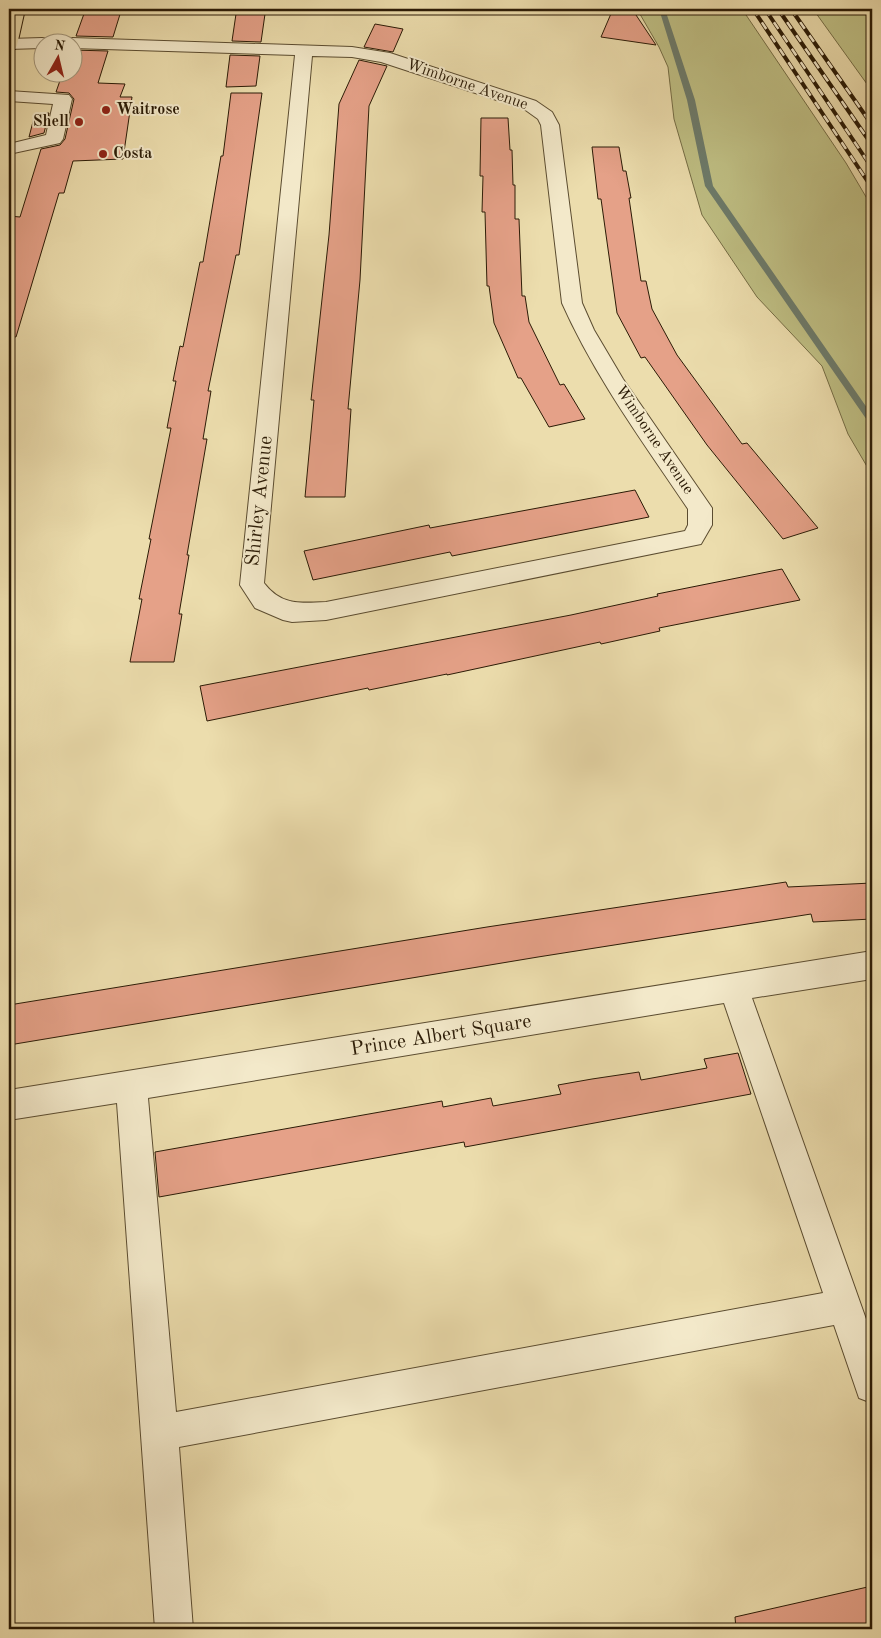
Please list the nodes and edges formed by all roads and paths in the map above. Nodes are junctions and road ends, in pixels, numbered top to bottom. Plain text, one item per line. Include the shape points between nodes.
1 (17, 9) edge
2 (82, 43) edge
3 (32, 44) edge
4 (9, 45) edge
5 (304, 50) junction
6 (9, 96) edge
7 (9, 149) edge
8 (693, 538) joint
9 (872, 965) edge
10 (734, 989) junction
11 (131, 1085) junction
12 (9, 1105) edge
13 (844, 1306) junction
14 (872, 1385) edge
15 (160, 1433) junction
16 (174, 1629) edge

1 - 4 main road
2 - 5 street, Wimborne Avenue
3 - 4 street
5 - 8 street, Wimborne Avenue via 384,57 530,105 546,116 550,126 572,303 582,327 628,402 700,508 700,525
5 - 8 street, Shirley Avenue via 252,585 264,601 292,613 326,611
6 - 7 street via 63,99 54,139
9 - 10 street, Prince Albert Square
10 - 11 street, Prince Albert Square
10 - 13 street
11 - 12 street, Prince Albert Square
11 - 15 street
13 - 14 street
13 - 15 street
15 - 16 street

